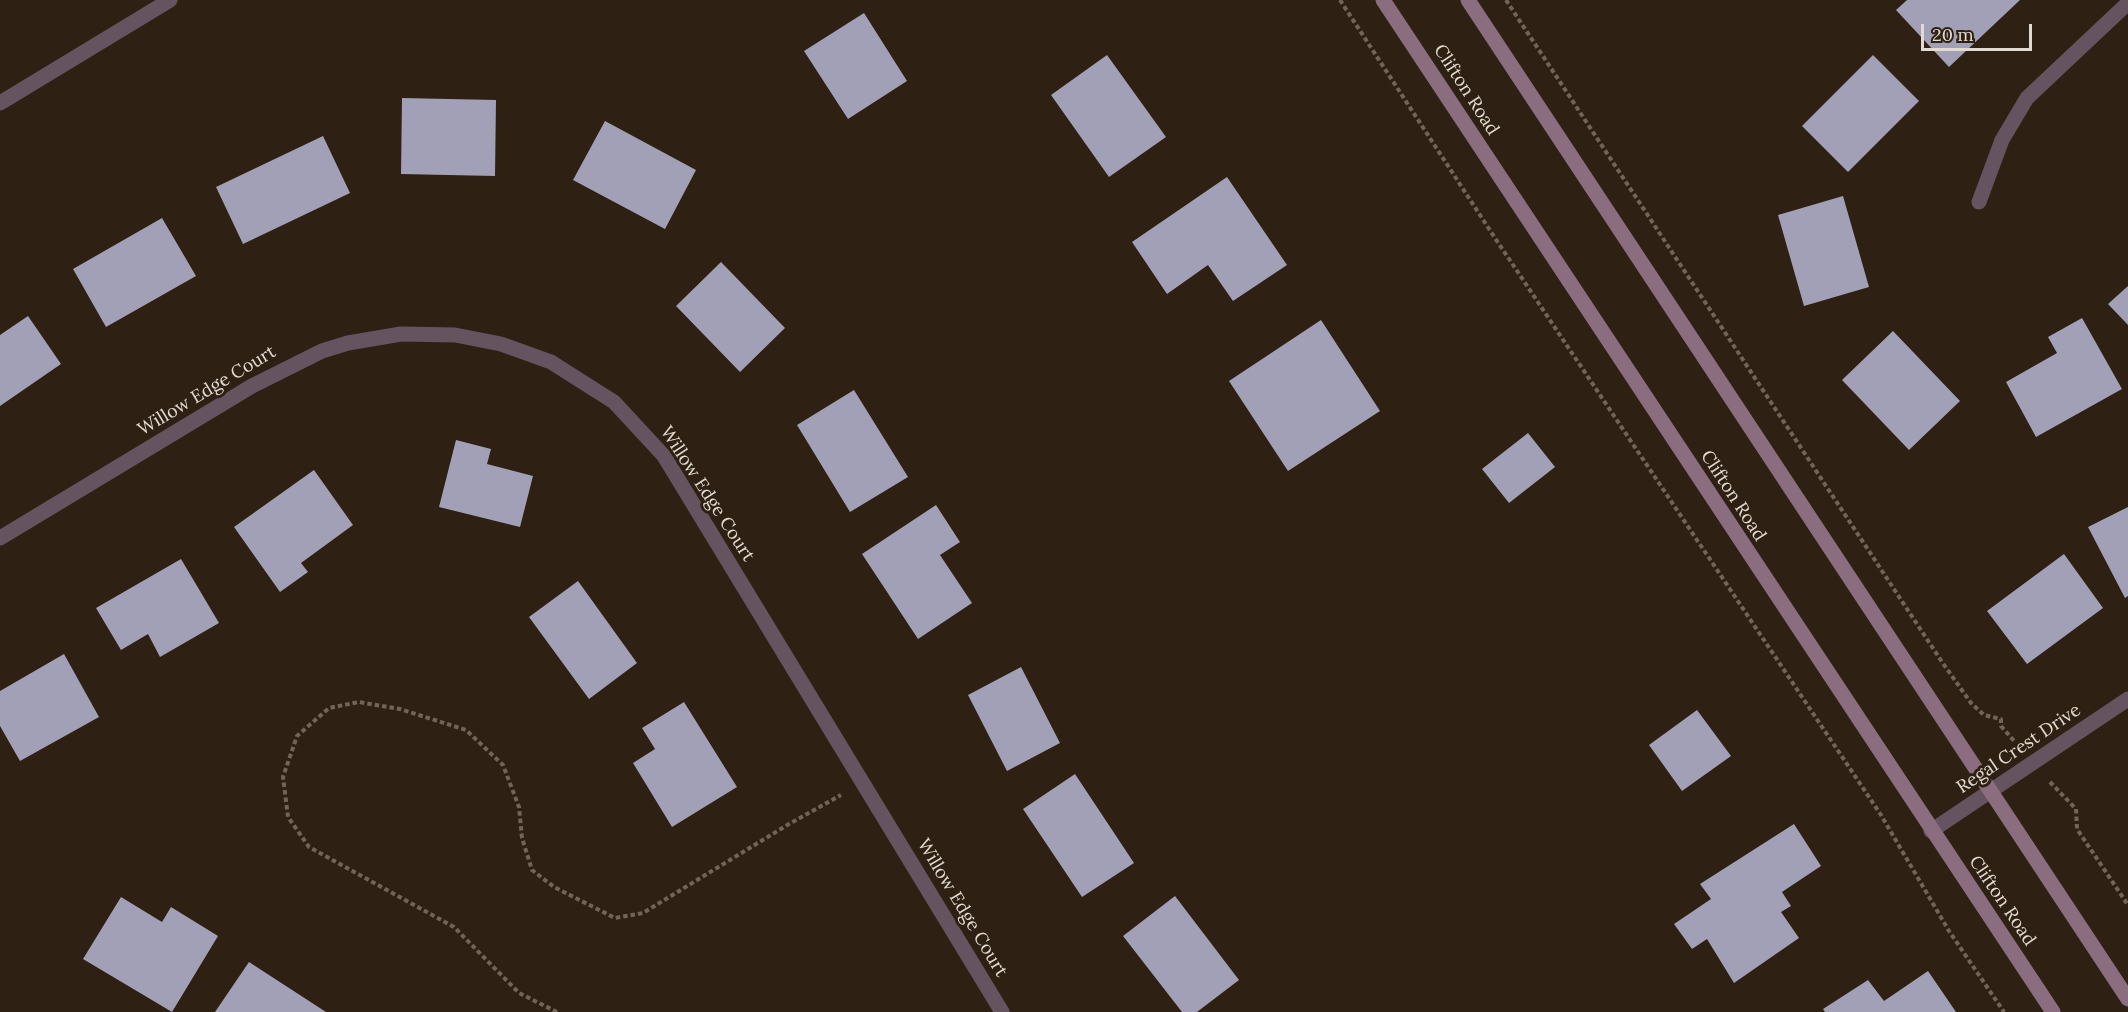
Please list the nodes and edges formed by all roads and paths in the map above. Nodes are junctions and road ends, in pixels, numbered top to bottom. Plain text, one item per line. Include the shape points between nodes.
1 (170, 0) edge
2 (1340, 0) edge
3 (1383, 0) edge
4 (1468, 0) edge
5 (1506, 0) edge
6 (2128, 3) edge
7 (0, 103) edge
8 (1979, 202) dead end
9 (0, 538) edge
10 (2128, 699) edge
11 (2033, 763) junction
12 (863, 784) junction
13 (1990, 791) junction
14 (1931, 831) junction
15 (2128, 905) edge
16 (2128, 999) edge
17 (557, 1012) edge
18 (1002, 1012) edge
19 (2004, 1012) edge
20 (2053, 1012) edge

1 - 7 street
2 - 19 path via 1881,815
3 - 14 main road, Clifton Road
4 - 13 main road
5 - 11 path via 1942,662 1971,703 1984,715 2001,719 2001,726
6 - 8 street via 2027,98 2002,140
9 - 12 street, Willow Edge Court via 252,386 322,351 401,334 455,335 501,344 552,362 592,386 647,435 664,456
10 - 11 street, Regal Crest Drive
11 - 13 street, Regal Crest Drive
11 - 15 path via 2076,809 2077,829
12 - 17 path via 643,913 615,918 554,887 532,870 522,837 519,807 503,765 466,730 400,709 359,702 329,708 297,736 283,777 288,817 309,847 454,927 519,993
12 - 18 street, Willow Edge Court
13 - 14 street, Regal Crest Drive
13 - 16 main road
14 - 20 main road, Clifton Road

